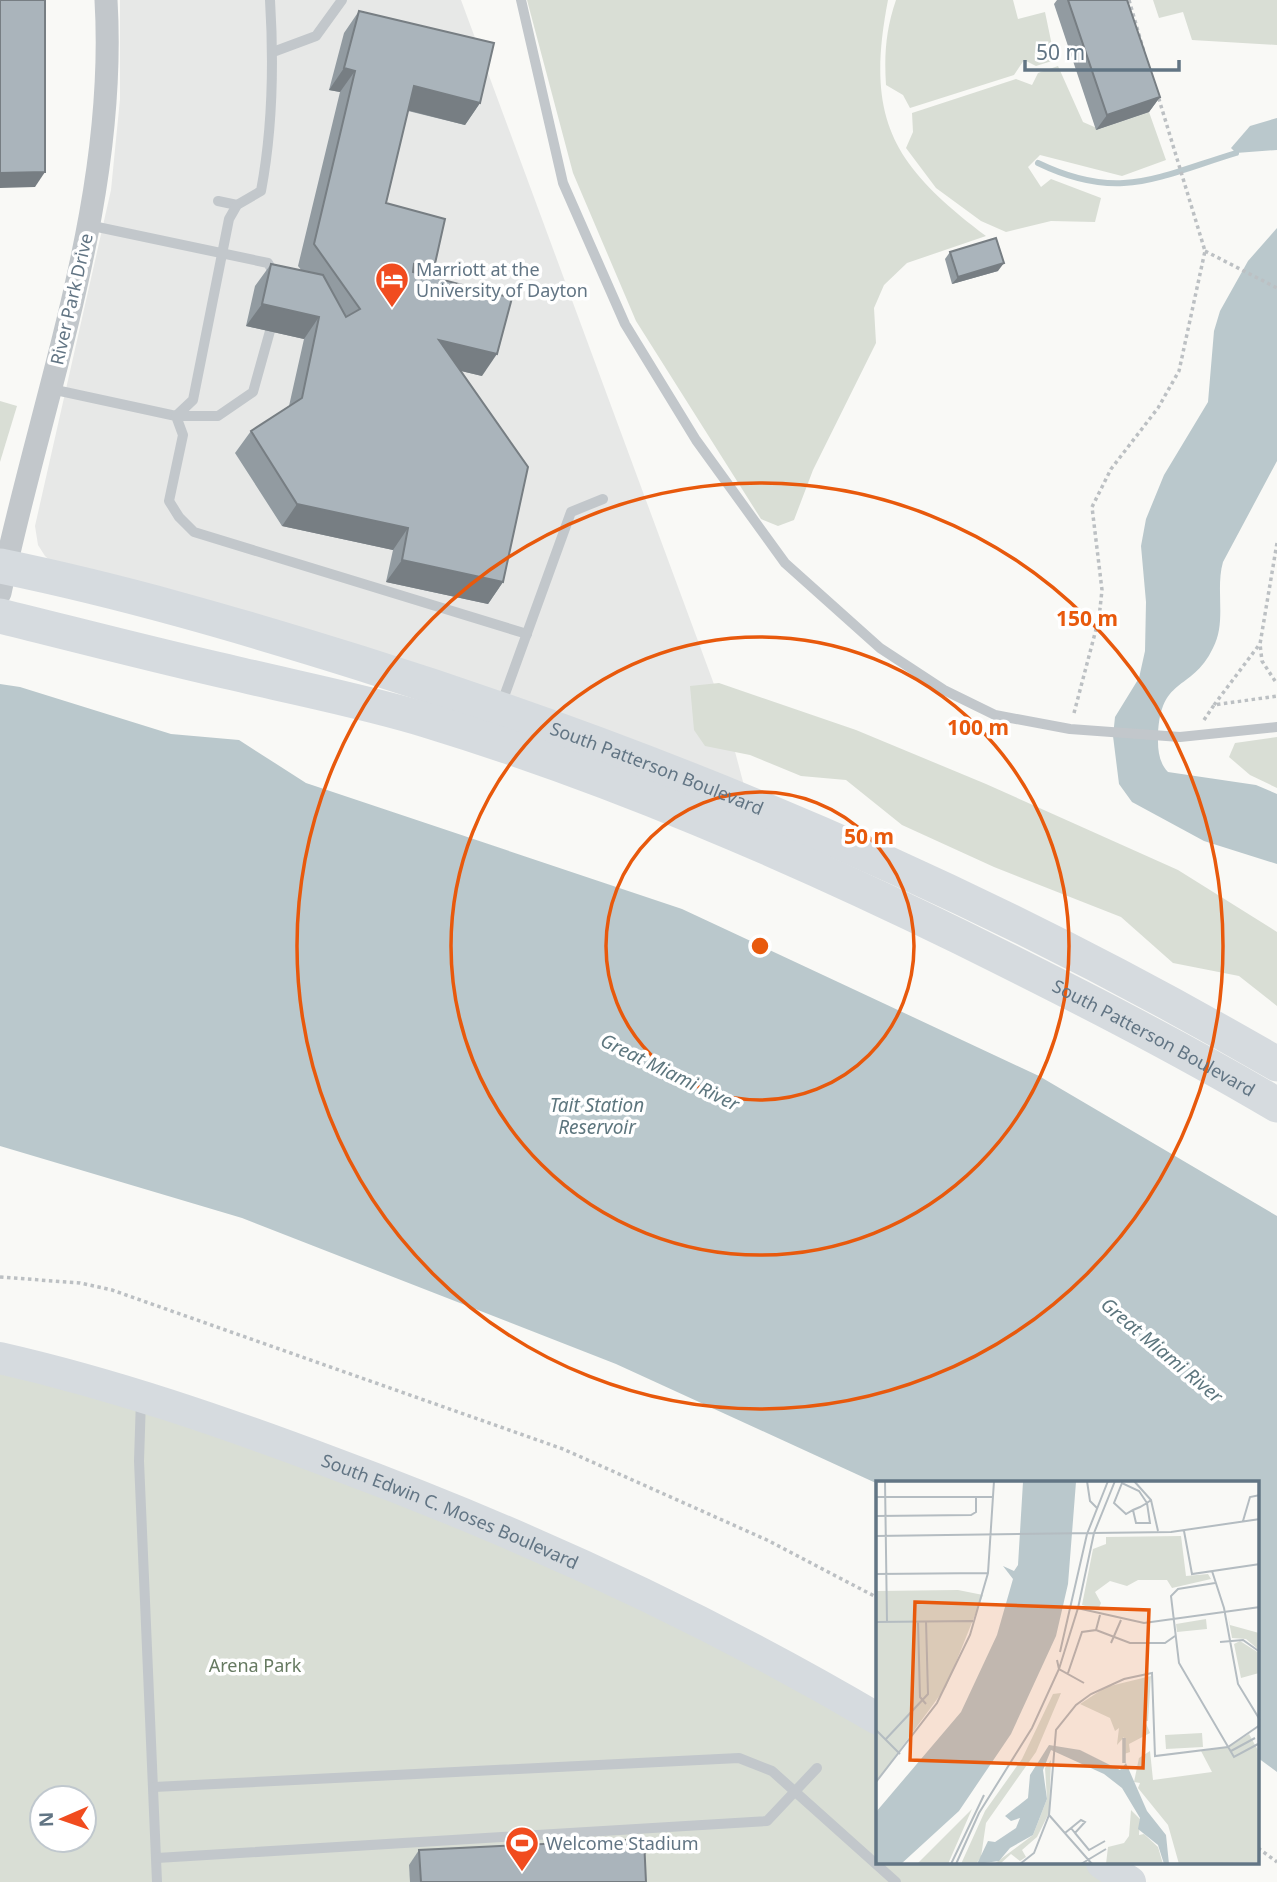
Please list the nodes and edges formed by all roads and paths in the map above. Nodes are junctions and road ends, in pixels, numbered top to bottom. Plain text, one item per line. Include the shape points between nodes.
1 (106, 0) edge
2 (270, 0) edge
3 (342, 0) edge
4 (521, 0) edge
5 (1129, 0) edge
6 (273, 52) junction
7 (1148, 62) edge
8 (1155, 87) edge
9 (218, 201) dead end
10 (237, 205) junction
11 (88, 225) junction
12 (1205, 251) junction
13 (223, 254) junction
14 (1277, 288) edge
15 (279, 291) edge
16 (270, 331) edge
17 (51, 389) junction
18 (176, 416) junction
19 (603, 499) dead end
20 (1277, 543) edge
21 (2, 576) edge
22 (0, 616) edge
23 (527, 634) junction
24 (1260, 644) junction
25 (1277, 684) edge
26 (1277, 696) edge
27 (1214, 705) junction
28 (489, 710) junction
29 (1277, 727) edge
30 (1070, 729) junction
31 (1194, 736) junction
32 (1277, 1064) edge
33 (1277, 1105) edge
34 (0, 1277) edge
35 (0, 1358) edge
36 (141, 1396) junction
37 (876, 1597) edge
38 (876, 1718) edge
39 (817, 1768) dead end
40 (154, 1787) junction
41 (794, 1791) junction
42 (1260, 1849) edge
43 (157, 1858) junction
44 (1277, 1862) edge
45 (1103, 1864) edge
46 (157, 1882) edge
47 (895, 1882) edge
48 (1130, 1882) edge

1 - 11 street, River Park Drive via 103,130
2 - 6 lane
3 - 6 lane via 316,36
4 - 30 lane via 562,183 625,324 696,440 785,563 880,648 944,690 995,715
5 - 7 path
6 - 10 lane via 270,140 261,191
8 - 12 path
9 - 10 lane
10 - 13 lane via 229,219
11 - 13 lane
11 - 17 street, River Park Drive
12 - 14 path
12 - 30 path via 1179,372 1111,469 1092,507 1102,590
13 - 15 lane via 268,263
13 - 18 lane via 193,400
16 - 18 lane via 253,393 218,416
17 - 18 lane
17 - 21 street, River Park Drive
18 - 23 lane via 183,435 169,501 194,532
19 - 23 lane via 571,512
20 - 24 path
21 - 28 main road, South Patterson Boulevard via 220,620
22 - 33 main road, South Patterson Boulevard via 443,719 615,785 881,898 1086,999
23 - 28 lane
24 - 25 path via 1262,661
24 - 27 path
26 - 27 path
27 - 31 path
28 - 32 main road, South Patterson Boulevard via 776,812 893,863 1195,1016
29 - 31 lane
30 - 31 lane
34 - 37 path via 112,1290 563,1449 767,1540
35 - 36 main road, South Edwin C. Moses Boulevard
36 - 38 main road, South Edwin C. Moses Boulevard via 507,1531 681,1611
36 - 40 lane via 139,1461
39 - 41 lane
40 - 41 lane via 739,1758 772,1772
40 - 43 lane
41 - 43 lane via 767,1821
41 - 47 lane
42 - 44 path
43 - 46 lane
45 - 48 main road

